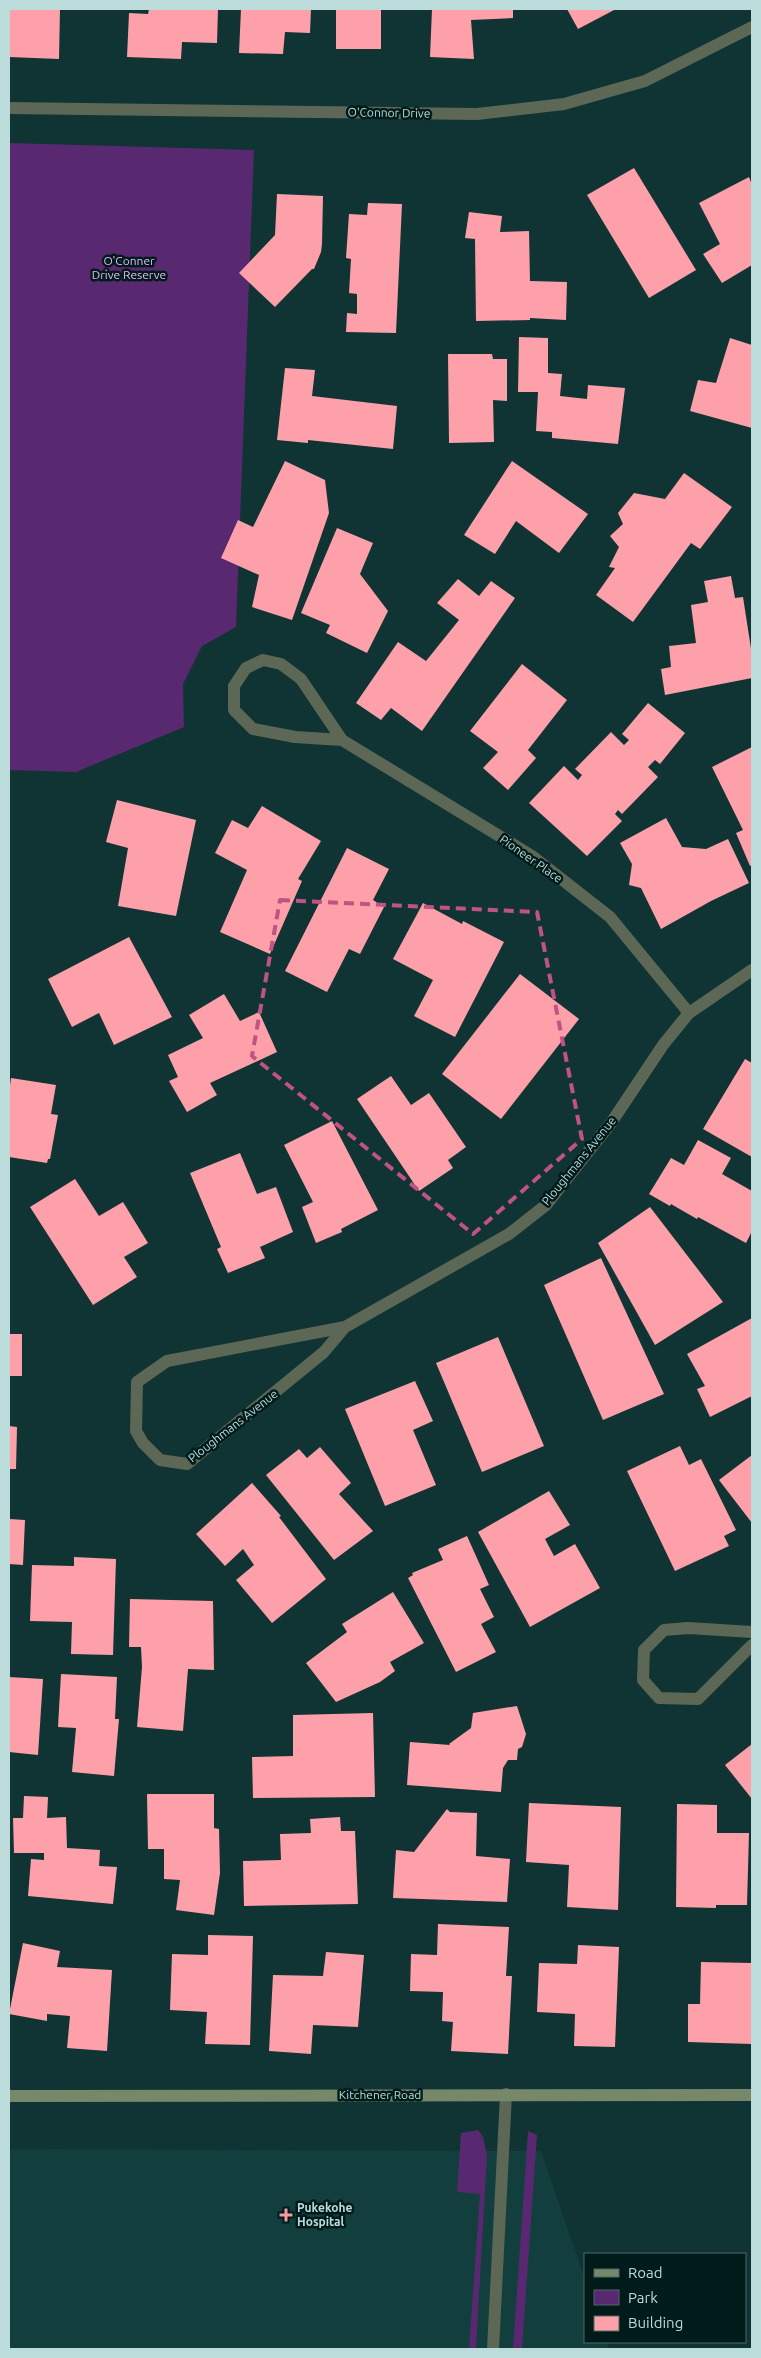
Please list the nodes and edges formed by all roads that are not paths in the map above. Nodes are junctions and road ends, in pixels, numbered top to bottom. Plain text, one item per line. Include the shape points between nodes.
1 (752, 28) edge
2 (9, 108) edge
3 (342, 740) junction
4 (752, 970) edge
5 (689, 1013) junction
6 (345, 1327) junction
7 (752, 1632) edge
8 (752, 1645) edge
9 (506, 2094) junction
10 (752, 2094) edge
11 (9, 2096) edge
12 (493, 2349) edge

1 - 2 street, O'Connor Drive via 644,81 564,104 487,113
3 - 3 street, Pioneer Place via 295,737 253,729 234,710 234,686 246,668 263,660 281,664 301,679
3 - 5 street, Pioneer Place via 532,856 610,917
4 - 5 street, Ploughmans Avenue
5 - 6 street, Ploughmans Avenue via 663,1045 611,1123 546,1205 509,1234
6 - 6 street, Ploughmans Avenue via 324,1352 188,1464 160,1460 136,1431 137,1382 167,1361
7 - 8 street via 688,1628 664,1630 644,1650 643,1680 659,1698 698,1699
9 - 10 street, Kitchener Road
9 - 11 street, Kitchener Road
9 - 12 street

